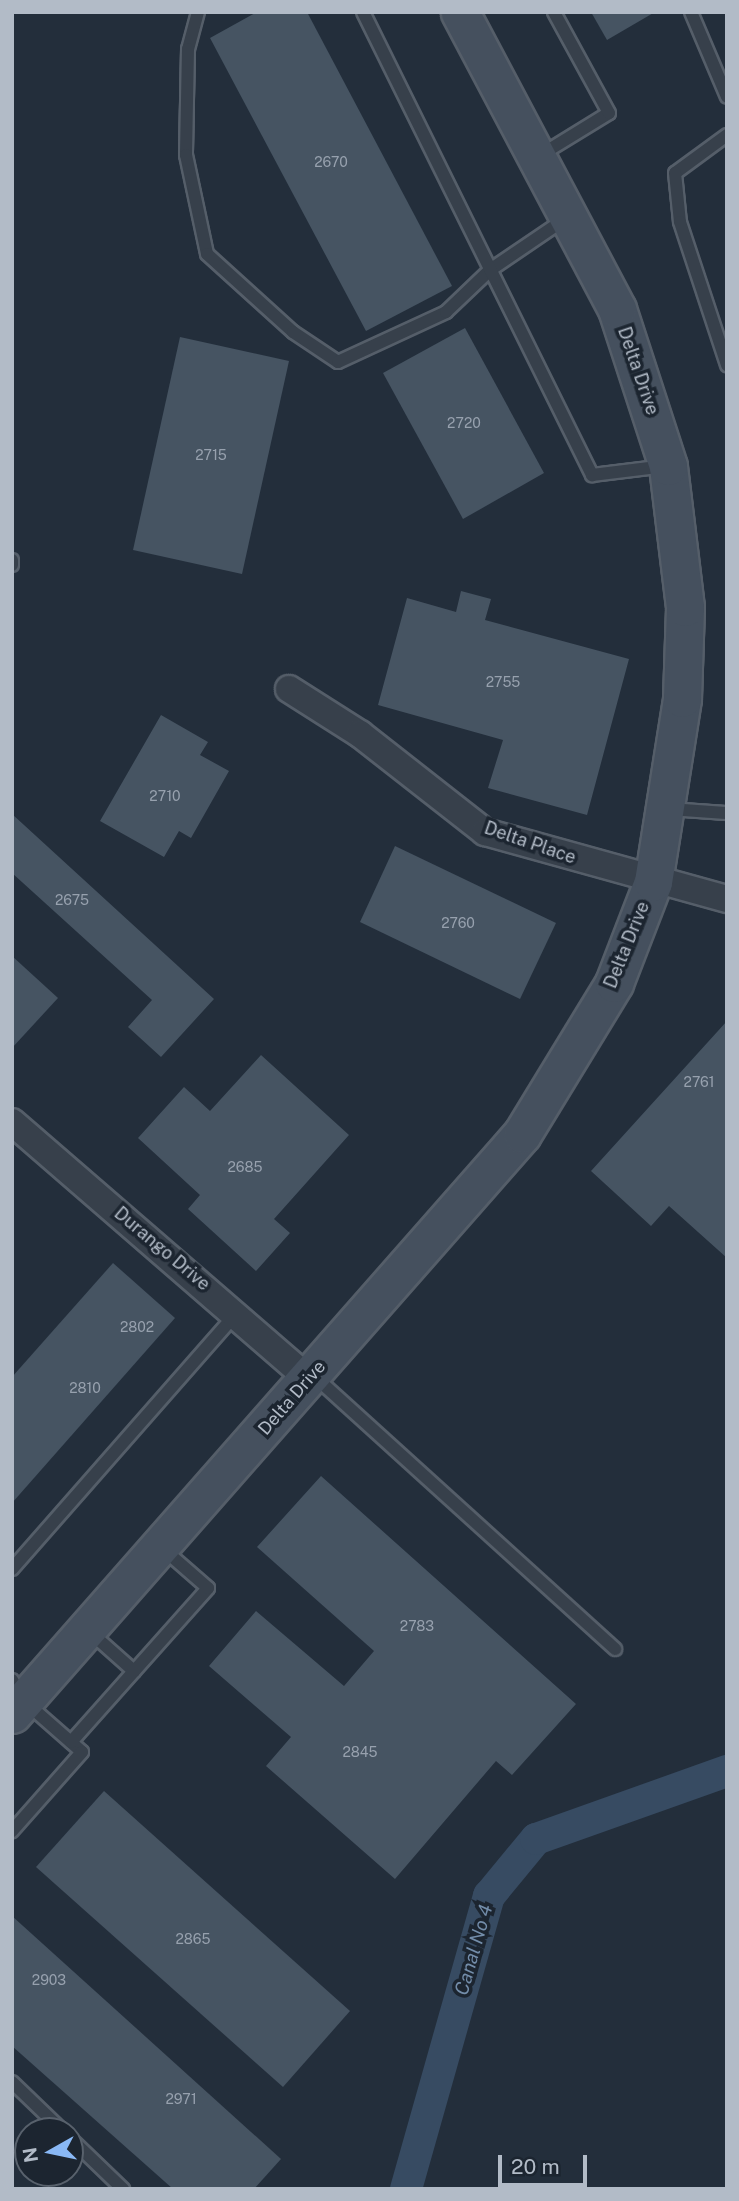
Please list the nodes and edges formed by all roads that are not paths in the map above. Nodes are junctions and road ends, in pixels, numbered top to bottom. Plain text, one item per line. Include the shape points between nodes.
1 (198, 12) edge
2 (363, 12) edge
3 (460, 12) edge
4 (554, 12) edge
5 (691, 12) edge
6 (727, 96) edge
7 (727, 135) edge
8 (539, 156) junction
9 (571, 215) junction
10 (490, 270) junction
11 (727, 365) edge
12 (668, 466) junction
13 (12, 560) edge
14 (12, 565) edge
15 (289, 689) dead end
16 (668, 809) junction
17 (727, 813) edge
18 (653, 882) junction
19 (727, 899) edge
20 (12, 1122) edge
21 (237, 1312) junction
22 (311, 1377) junction
23 (161, 1546) junction
24 (12, 1569) edge
25 (88, 1629) junction
26 (615, 1649) dead end
27 (134, 1671) junction
28 (16, 1698) edge
29 (71, 1742) junction
30 (12, 1831) edge
31 (12, 2082) edge
32 (48, 2117) edge
33 (84, 2151) edge
34 (123, 2189) edge

1 - 10 lane via 188,48 186,155 207,254 293,332 338,362 446,312
2 - 10 lane
3 - 8 main road, Delta Drive
4 - 8 lane via 609,113
5 - 6 lane
7 - 11 lane via 675,173 680,222
8 - 9 main road, Delta Drive
9 - 10 lane
9 - 12 main road, Delta Drive via 617,309
10 - 12 lane via 592,475
12 - 16 main road, Delta Drive via 685,607 682,698
13 - 14 lane
15 - 18 street, Delta Place via 360,734 485,832
16 - 17 lane
16 - 18 main road, Delta Drive
18 - 19 street, Delta Place
18 - 22 main road, Delta Drive via 614,983 522,1134
20 - 21 street, Durango Drive
21 - 22 street, Durango Drive
21 - 24 lane
22 - 23 main road, Delta Drive
22 - 26 lane
23 - 25 main road, Delta Drive
23 - 27 lane via 208,1588
25 - 27 lane
25 - 28 main road, Delta Drive
27 - 29 lane
28 - 29 lane
29 - 30 lane via 82,1752
31 - 32 lane
33 - 34 lane

